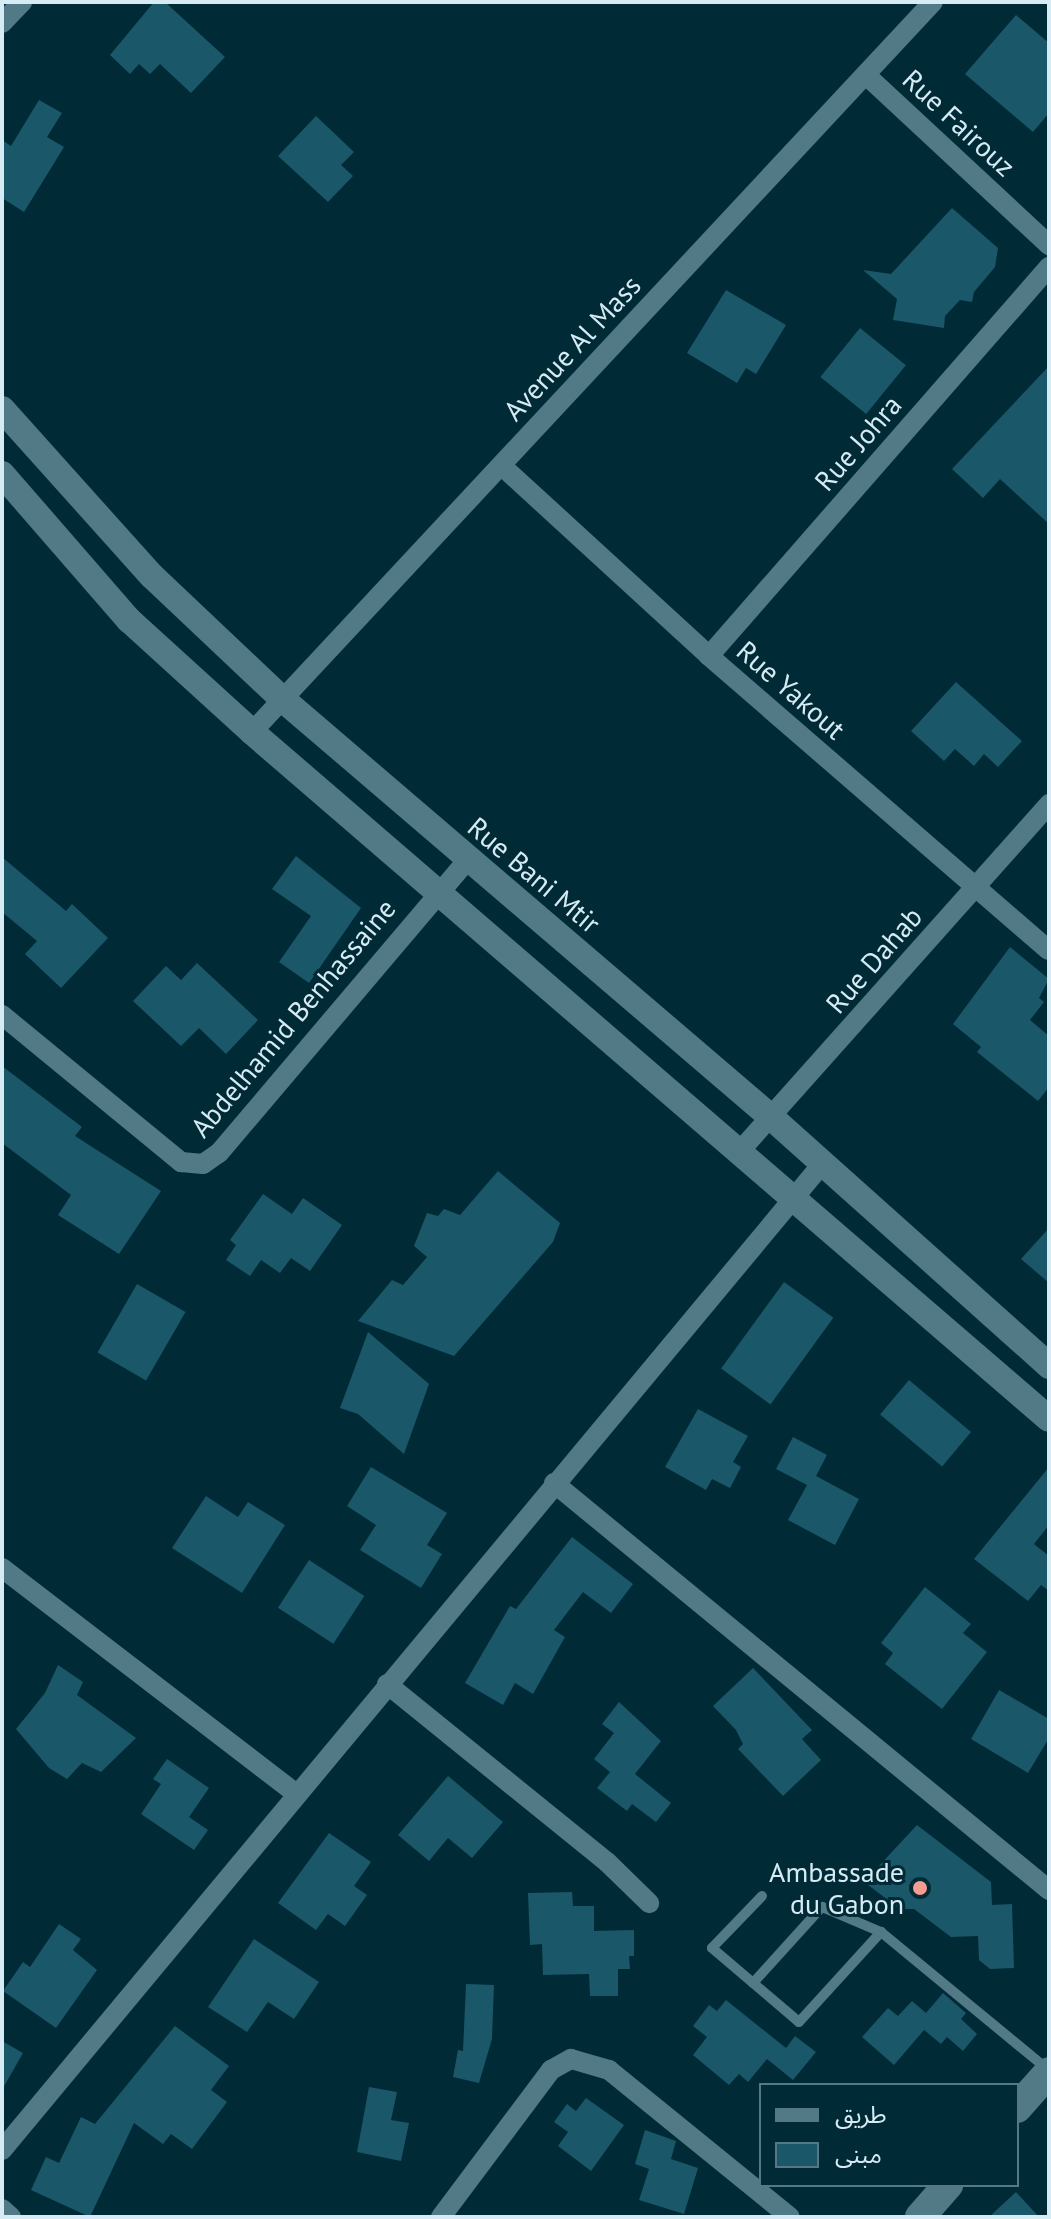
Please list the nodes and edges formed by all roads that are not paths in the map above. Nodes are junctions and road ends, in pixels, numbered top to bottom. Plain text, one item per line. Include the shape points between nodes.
1 (22, 2) edge
2 (933, 2) edge
3 (2, 23) edge
4 (866, 75) junction
5 (1049, 245) edge
6 (1049, 267) edge
7 (2, 409) edge
8 (502, 466) junction
9 (2, 474) edge
10 (709, 656) junction
11 (280, 697) junction
12 (252, 732) junction
13 (1049, 804) edge
14 (467, 861) junction
15 (974, 887) junction
16 (438, 891) junction
17 (1049, 950) edge
18 (2, 1015) edge
19 (772, 1118) junction
20 (740, 1151) junction
21 (822, 1164) junction
22 (792, 1199) junction
23 (1049, 1366) edge
24 (1049, 1419) edge
25 (554, 1483) junction
26 (2, 1568) edge
27 (387, 1684) junction
28 (296, 1794) junction
29 (1049, 1890) edge
30 (762, 1896) dead end
31 (649, 1903) dead end
32 (881, 1932) junction
33 (753, 1983) junction
34 (1049, 2071) edge
35 (1019, 2106) edge
36 (2, 2150) edge
37 (946, 2187) edge
38 (2, 2209) edge
39 (11, 2217) edge
40 (441, 2217) edge
41 (790, 2217) edge
42 (920, 2217) edge

1 - 3 street
2 - 4 street, Avenue Al Mass
4 - 5 street, Rue Fairouz
4 - 8 street, Avenue Al Mass
6 - 10 street, Rue Johra
7 - 11 street, Rue Bani Mtir via 152,576
8 - 10 street, Rue Yakout
8 - 11 street, Avenue Al Mass
9 - 12 street via 129,620
10 - 15 street, Rue Yakout
11 - 12 street, Avenue Al Mass
11 - 14 street, Rue Bani Mtir
12 - 16 street
13 - 15 street, Rue Dahab
14 - 16 street, Abdelhamid Benhassaine
14 - 19 street, Rue Bani Mtir
15 - 17 street, Rue Yakout
15 - 19 street, Rue Dahab
16 - 18 street, Abdelhamid Benhassaine via 219,1153 203,1164 181,1162
16 - 20 street
19 - 20 street, Rue Dahab
19 - 21 street, Rue Bani Mtir
20 - 22 street
21 - 22 street
21 - 23 street, Rue Bani Mtir
22 - 24 street
22 - 25 street
25 - 27 street
25 - 29 street
26 - 28 street
27 - 28 street
27 - 31 street via 607,1862
28 - 36 street
30 - 33 lane via 712,1948
32 - 33 lane via 822,1907
32 - 33 lane via 799,2022
32 - 34 lane
34 - 35 main road
37 - 42 main road
38 - 39 street
40 - 41 street via 551,2070 571,2059 585,2059 609,2070

